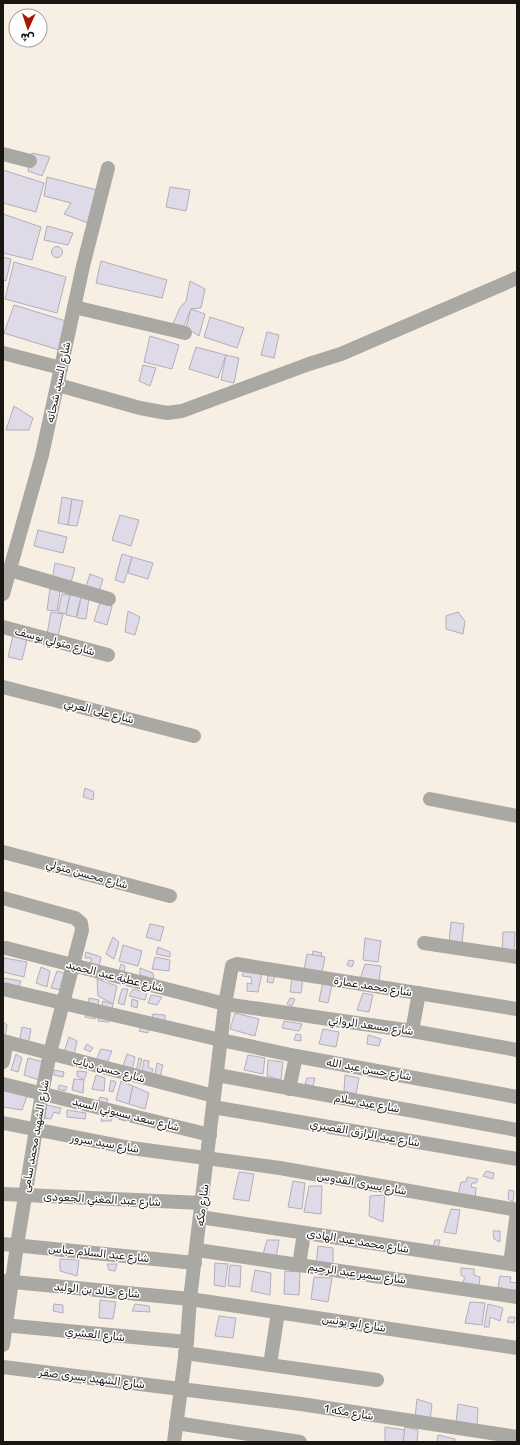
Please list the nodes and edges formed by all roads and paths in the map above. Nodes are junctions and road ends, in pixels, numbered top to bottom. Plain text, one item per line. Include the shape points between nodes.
1 (3, 154) edge
2 (30, 161) dead end
3 (108, 168) dead end
4 (517, 278) edge
5 (74, 307) junction
6 (184, 333) dead end
7 (3, 353) edge
8 (61, 368) junction
9 (58, 385) junction
10 (10, 570) junction
11 (3, 594) edge
12 (109, 599) dead end
13 (3, 627) edge
14 (108, 655) dead end
15 (3, 687) edge
16 (194, 736) dead end
17 (430, 799) dead end
18 (517, 816) edge
19 (3, 852) edge
20 (170, 896) dead end
21 (3, 898) edge
22 (424, 943) dead end
23 (6, 948) dead end
24 (517, 957) edge
25 (73, 965) junction
26 (231, 968) joint
27 (3, 989) edge
28 (419, 993) junction
29 (62, 1003) junction
30 (225, 1004) junction
31 (517, 1009) edge
32 (412, 1031) junction
33 (221, 1040) junction
34 (5, 1042) edge
35 (517, 1050) edge
36 (50, 1054) junction
37 (296, 1056) junction
38 (3, 1062) edge
39 (217, 1075) junction
40 (3, 1084) edge
41 (289, 1089) junction
42 (42, 1093) junction
43 (517, 1097) edge
44 (214, 1102) junction
45 (3, 1123) edge
46 (36, 1130) junction
47 (517, 1130) edge
48 (210, 1135) junction
49 (207, 1157) junction
50 (517, 1160) edge
51 (3, 1194) edge
52 (24, 1195) junction
53 (202, 1203) junction
54 (517, 1211) edge
55 (200, 1217) junction
56 (304, 1233) junction
57 (10, 1245) edge
58 (196, 1256) junction
59 (299, 1265) junction
60 (513, 1265) edge
61 (7, 1282) edge
62 (517, 1297) edge
63 (190, 1299) junction
64 (278, 1312) junction
65 (4, 1325) edge
66 (3, 1345) edge
67 (186, 1348) junction
68 (517, 1348) edge
69 (270, 1365) junction
70 (3, 1367) edge
71 (378, 1380) dead end
72 (181, 1389) junction
73 (176, 1423) junction
74 (517, 1437) edge
75 (174, 1442) edge
76 (300, 1442) edge

1 - 2 street
3 - 5 street, شارع السيد شحاته
4 - 9 street via 341,354 182,411 168,413 140,408
5 - 6 street
5 - 8 street, شارع السيد شحاته
7 - 8 street
8 - 9 street, شارع السيد شحاته
9 - 10 street, شارع السيد شحاته via 42,455
10 - 11 street, شارع السيد شحاته
10 - 12 street
13 - 14 street, شارع متولي يوسف
15 - 16 street, شارع على العربي
17 - 18 street
19 - 20 street, شارع محسن متولي
21 - 25 street, شارع الشهيد محمد سامى via 76,918 82,930
22 - 24 street
23 - 25 street, شارع عطية عبد الحميد
25 - 29 street, شارع الشهيد محمد سامى
25 - 30 street, شارع عطية عبد الحميد
26 - 28 street, شارع محمد عمارة via 237,964
26 - 30 street, شارع مكه
27 - 29 street, شارع حسن عبد الله
28 - 31 street, شارع محمد عمارة
28 - 32 street
29 - 33 street, شارع حسن عبد الله
29 - 36 street, شارع الشهيد محمد سامى
30 - 32 street, شارع مسعد الرواني
30 - 33 street, شارع مكه
32 - 35 street, شارع مسعد الرواني
33 - 37 street, شارع حسن عبد الله
33 - 39 street, شارع مكه
34 - 36 street, شارع حسن دياب
34 - 38 street
36 - 42 street, شارع الشهيد محمد سامى
36 - 44 street, شارع حسن دياب
37 - 41 street
37 - 43 street, شارع حسن عبد الله
39 - 41 street, شارع عيد سلام
39 - 44 street, شارع مكه
40 - 42 street, شارع سعد بسيوني السيد
41 - 47 street, شارع عيد سلام
42 - 46 street, شارع الشهيد محمد سامى
42 - 48 street, شارع سعد بسيوني السيد
44 - 48 street, شارع مكه
44 - 50 street, شارع عبد الرازق القصيري
45 - 46 street, شارع سيد سرور
46 - 49 street, شارع سيد سرور via 131,1148
46 - 52 street, شارع الشهيد محمد سامى
48 - 49 street, شارع مكه
49 - 53 street, شارع مكه
49 - 54 street, شارع يسرى القدوس
51 - 52 street, شارع عبد المغني الجعودى
52 - 53 street, شارع عبد المغني الجعودى
52 - 57 street, شارع الشهيد محمد سامى
53 - 55 street, شارع مكه
54 - 60 street
55 - 56 street, شارع محمد عبد الهادى
55 - 58 street, شارع مكه
56 - 59 street
56 - 60 street, شارع محمد عبد الهادى
57 - 58 street, شارع عبد السلام عباس
57 - 61 street, شارع الشهيد محمد سامى
58 - 59 street, شارع سمير عبد الرحيم
58 - 63 street, شارع مكه
59 - 62 street, شارع سمير عبد الرحيم
61 - 63 street, شارع خالد بن الوليد
61 - 65 street, شارع الشهيد محمد سامى
63 - 64 street, شارع ابو يونس
63 - 67 street, شارع مكه
64 - 68 street, شارع ابو يونس
64 - 69 street
65 - 66 street, شارع الشهيد محمد سامى
65 - 67 street, شارع العشري
67 - 69 street, شارع العشري
67 - 72 street, شارع مكه
69 - 71 street, شارع العشري
70 - 72 street, شارع الشهيد يسرى صقر
72 - 73 street, شارع مكه
72 - 74 street, شارع مكه 1 via 301,1404
73 - 75 street, شارع مكه
73 - 76 street

